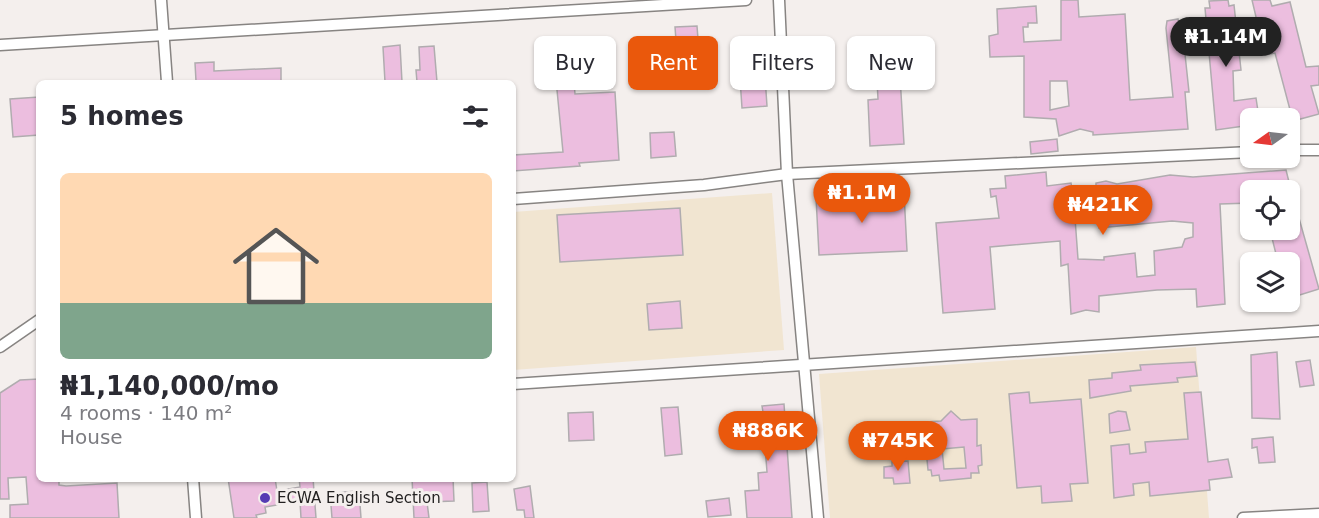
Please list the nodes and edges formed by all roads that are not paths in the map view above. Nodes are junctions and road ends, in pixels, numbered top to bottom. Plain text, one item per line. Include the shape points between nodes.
1 (161, 0) edge
2 (746, 0) edge
3 (779, 0) edge
4 (164, 36) junction
5 (0, 45) edge
6 (166, 80) edge
7 (1300, 150) edge
8 (1319, 150) edge
9 (1240, 153) edge
10 (787, 174) junction
11 (516, 199) edge
12 (36, 322) edge
13 (1319, 331) edge
14 (0, 347) edge
15 (803, 364) junction
16 (516, 384) edge
17 (193, 482) edge
18 (1319, 514) edge
19 (196, 518) edge
20 (818, 518) edge
21 (1243, 518) edge

1 - 4 street
2 - 4 street
3 - 10 street
4 - 5 street
4 - 6 street
7 - 8 street
9 - 10 street
10 - 11 street via 704,185
10 - 15 street
12 - 14 street
13 - 15 street
15 - 16 street
15 - 20 street
17 - 19 street
18 - 21 street

